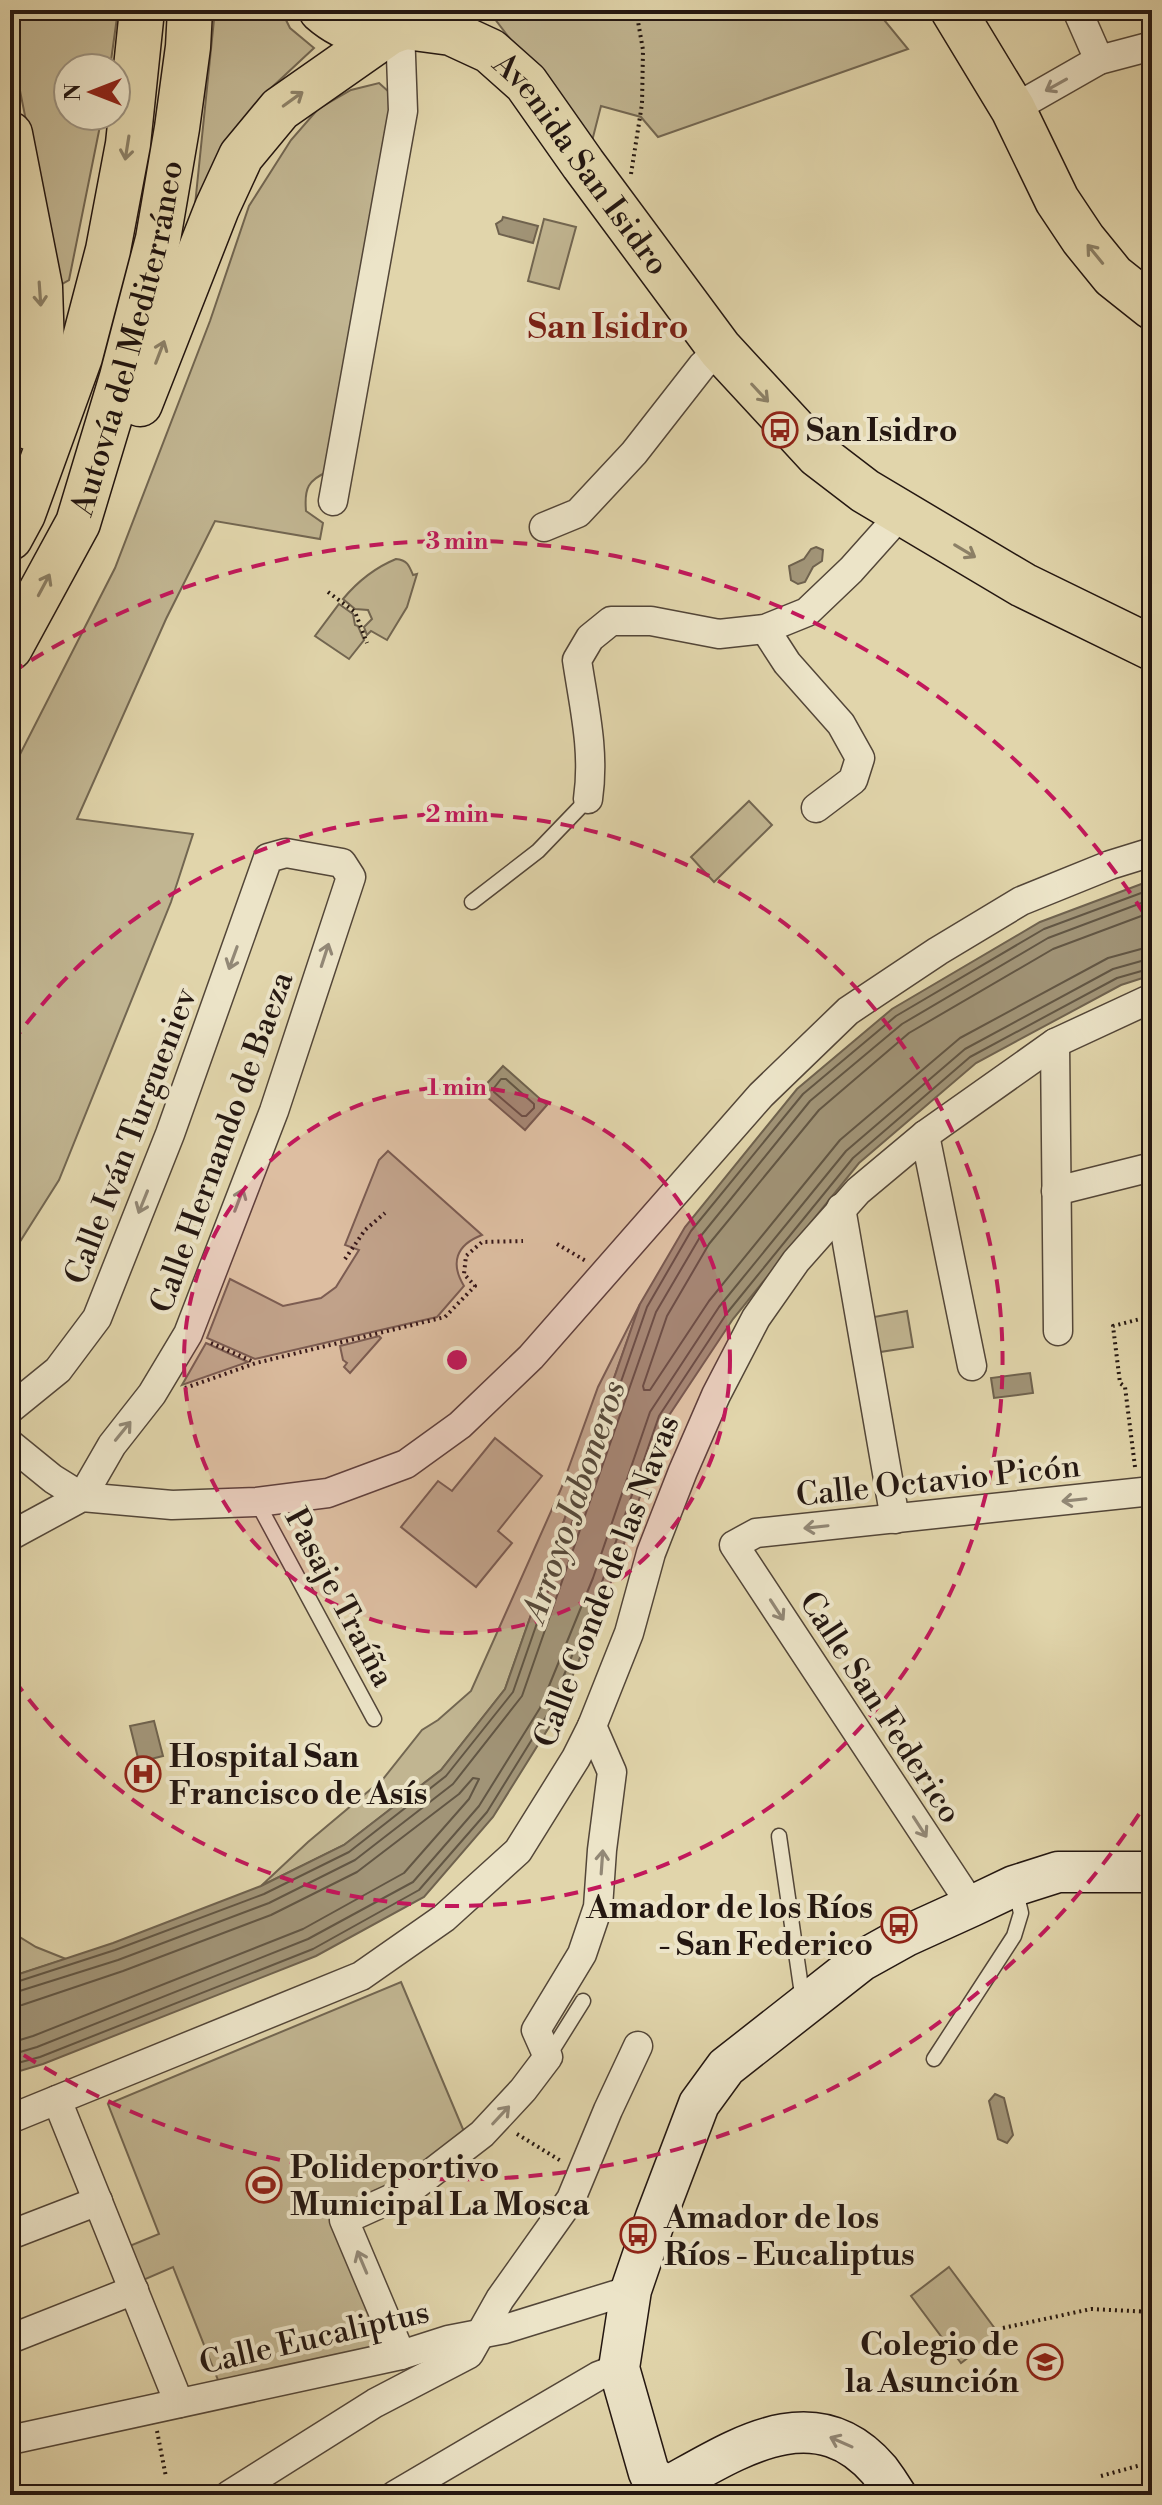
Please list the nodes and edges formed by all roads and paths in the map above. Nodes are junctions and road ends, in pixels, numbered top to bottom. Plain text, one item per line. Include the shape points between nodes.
1 (321, 10) edge
2 (636, 10) edge
3 (953, 10) edge
4 (1077, 10) edge
5 (406, 25) edge
6 (141, 26) edge
7 (189, 29) edge
8 (1152, 46) edge
9 (1099, 60) junction
10 (1013, 109) junction
11 (10, 134) edge
12 (620, 215) junction
13 (1152, 307) edge
14 (720, 349) junction
15 (10, 483) edge
16 (333, 501) dead end
17 (902, 513) junction
18 (78, 523) junction
19 (544, 527) dead end
20 (10, 538) edge
21 (328, 592) dead end
22 (765, 629) junction
23 (367, 643) dead end
24 (10, 648) edge
25 (1152, 648) edge
26 (588, 799) joint
27 (816, 808) dead end
28 (1152, 852) edge
29 (268, 858) joint
30 (472, 902) dead end
31 (1152, 998) edge
32 (1055, 1043) junction
33 (925, 1135) junction
34 (1152, 1167) edge
35 (1056, 1191) junction
36 (841, 1208) junction
37 (385, 1213) dead end
38 (523, 1241) dead end
39 (557, 1244) dead end
40 (345, 1259) dead end
41 (602, 1274) junction
42 (1152, 1316) edge
43 (1058, 1331) dead end
44 (206, 1341) dead end
45 (256, 1363) junction
46 (972, 1366) dead end
47 (183, 1389) dead end
48 (10, 1409) edge
49 (10, 1444) edge
50 (1144, 1482) edge
51 (82, 1497) junction
52 (257, 1502) junction
53 (895, 1519) junction
54 (10, 1536) edge
55 (734, 1545) joint
56 (374, 1719) dead end
57 (592, 1726) junction
58 (779, 1836) dead end
59 (1152, 1872) edge
60 (1014, 1886) junction
61 (972, 1906) junction
62 (583, 2001) dead end
63 (804, 2006) junction
64 (638, 2046) dead end
65 (548, 2057) junction
66 (934, 2059) dead end
67 (57, 2100) junction
68 (10, 2119) edge
69 (495, 2121) junction
70 (583, 2175) junction
71 (98, 2201) junction
72 (10, 2235) edge
73 (134, 2290) junction
74 (631, 2290) junction
75 (1152, 2312) edge
76 (1003, 2328) dead end
77 (481, 2334) junction
78 (10, 2339) edge
79 (401, 2355) junction
80 (619, 2368) junction
81 (166, 2406) junction
82 (637, 2430) junction
83 (10, 2440) edge
84 (1152, 2462) edge
85 (1101, 2476) dead end
86 (166, 2477) dead end
87 (663, 2489) edge
88 (229, 2495) edge
89 (395, 2495) edge
90 (633, 2495) edge
91 (896, 2495) edge

1 - 5 main road, Avenida San Isidro via 335,22 371,34
2 - 12 path via 643,50 642,104
3 - 10 main road
4 - 9 street
5 - 12 main road, Avenida San Isidro via 451,33 490,51 526,83
5 - 16 street via 403,111
18 -> 5 main road via 124,447 241,156 280,109
6 -> 20 main road, Autovía del Mediterráneo via 108,250 80,357
7 - 18 main road, Autovía del Mediterráneo via 158,239
8 - 9 street
9 -> 10 street
13 -> 10 main road via 1113,276 1083,239 1057,200
11 -> 15 main road via 40,287 43,379 28,440
12 - 14 main road, Avenida San Isidro
14 -> 17 main road, Avenida San Isidro via 818,455
14 - 19 street via 578,513
17 - 22 street via 807,612
17 -> 25 main road, Avenida San Isidro via 1023,585
24 -> 18 main road, Autovía del Mediterráneo
21 - 23 path via 355,612
22 - 26 street via 719,634 651,621 611,621 590,638 577,660 591,739
22 - 27 street via 787,663 841,724 860,758 853,780
26 - 30 lane via 538,851
28 - 41 street via 1021,901 848,1011 761,1095
29 -> 48 street, Calle Iván Turgueniev via 170,1134 97,1318 58,1370
51 -> 29 street, Calle Hernando de Baeza via 188,1334 274,1111 351,877 342,863 286,853
31 - 32 street, Calle Conde de las Navas
32 - 33 street, Calle Conde de las Navas
32 - 35 street
33 - 36 street, Calle Conde de las Navas
33 - 46 street
34 - 35 street
35 - 43 street
36 - 53 street
36 - 57 street, Calle Conde de las Navas via 756,1318 716,1395 651,1553 629,1633
37 - 40 path
38 - 45 path via 482,1242 466,1256 464,1274 475,1286 445,1317
39 - 41 path
41 - 52 street via 531,1357 460,1425 406,1464 328,1493
42 - 50 path via 1113,1326 1120,1383
44 - 45 path
45 - 47 path
49 - 51 street
50 -> 53 street, Calle Octavio Picón
51 - 52 street via 172,1505
51 - 54 street
52 - 56 lane, Pasaje Traíña
53 -> 55 street, Calle Octavio Picón via 756,1533
55 -> 61 street, Calle San Federico
65 -> 57 street via 536,2030 582,1954 598,1907 612,1772
57 - 67 street, Calle Conde de las Navas via 518,1851 444,1918 361,1976
58 - 63 lane
59 - 60 street via 1058,1872
60 - 61 street
60 - 66 lane via 1021,1913 1014,1936
61 - 63 street via 861,1961
62 - 65 lane
63 - 74 street via 726,2067 699,2104
64 - 70 street
69 -> 65 street
67 - 68 street, Calle Conde de las Navas
67 - 71 street
69 - 70 path
79 -> 69 street via 344,2220 408,2191
70 - 77 street
71 - 72 street
71 - 73 street
73 - 78 street
73 - 81 street
74 - 77 street, Calle Eucaliptus
74 - 80 street
75 - 76 path via 1091,2309
77 - 79 street, Calle Eucaliptus
77 - 88 street via 469,2354 375,2403
79 - 81 street, Calle Eucaliptus
80 - 82 street
80 - 89 street
81 - 83 street, Calle Eucaliptus
81 - 86 path
82 - 87 street via 649,2473
82 - 90 street
84 - 85 path
91 -> 87 street via 854,2448 825,2435 794,2432 721,2457

